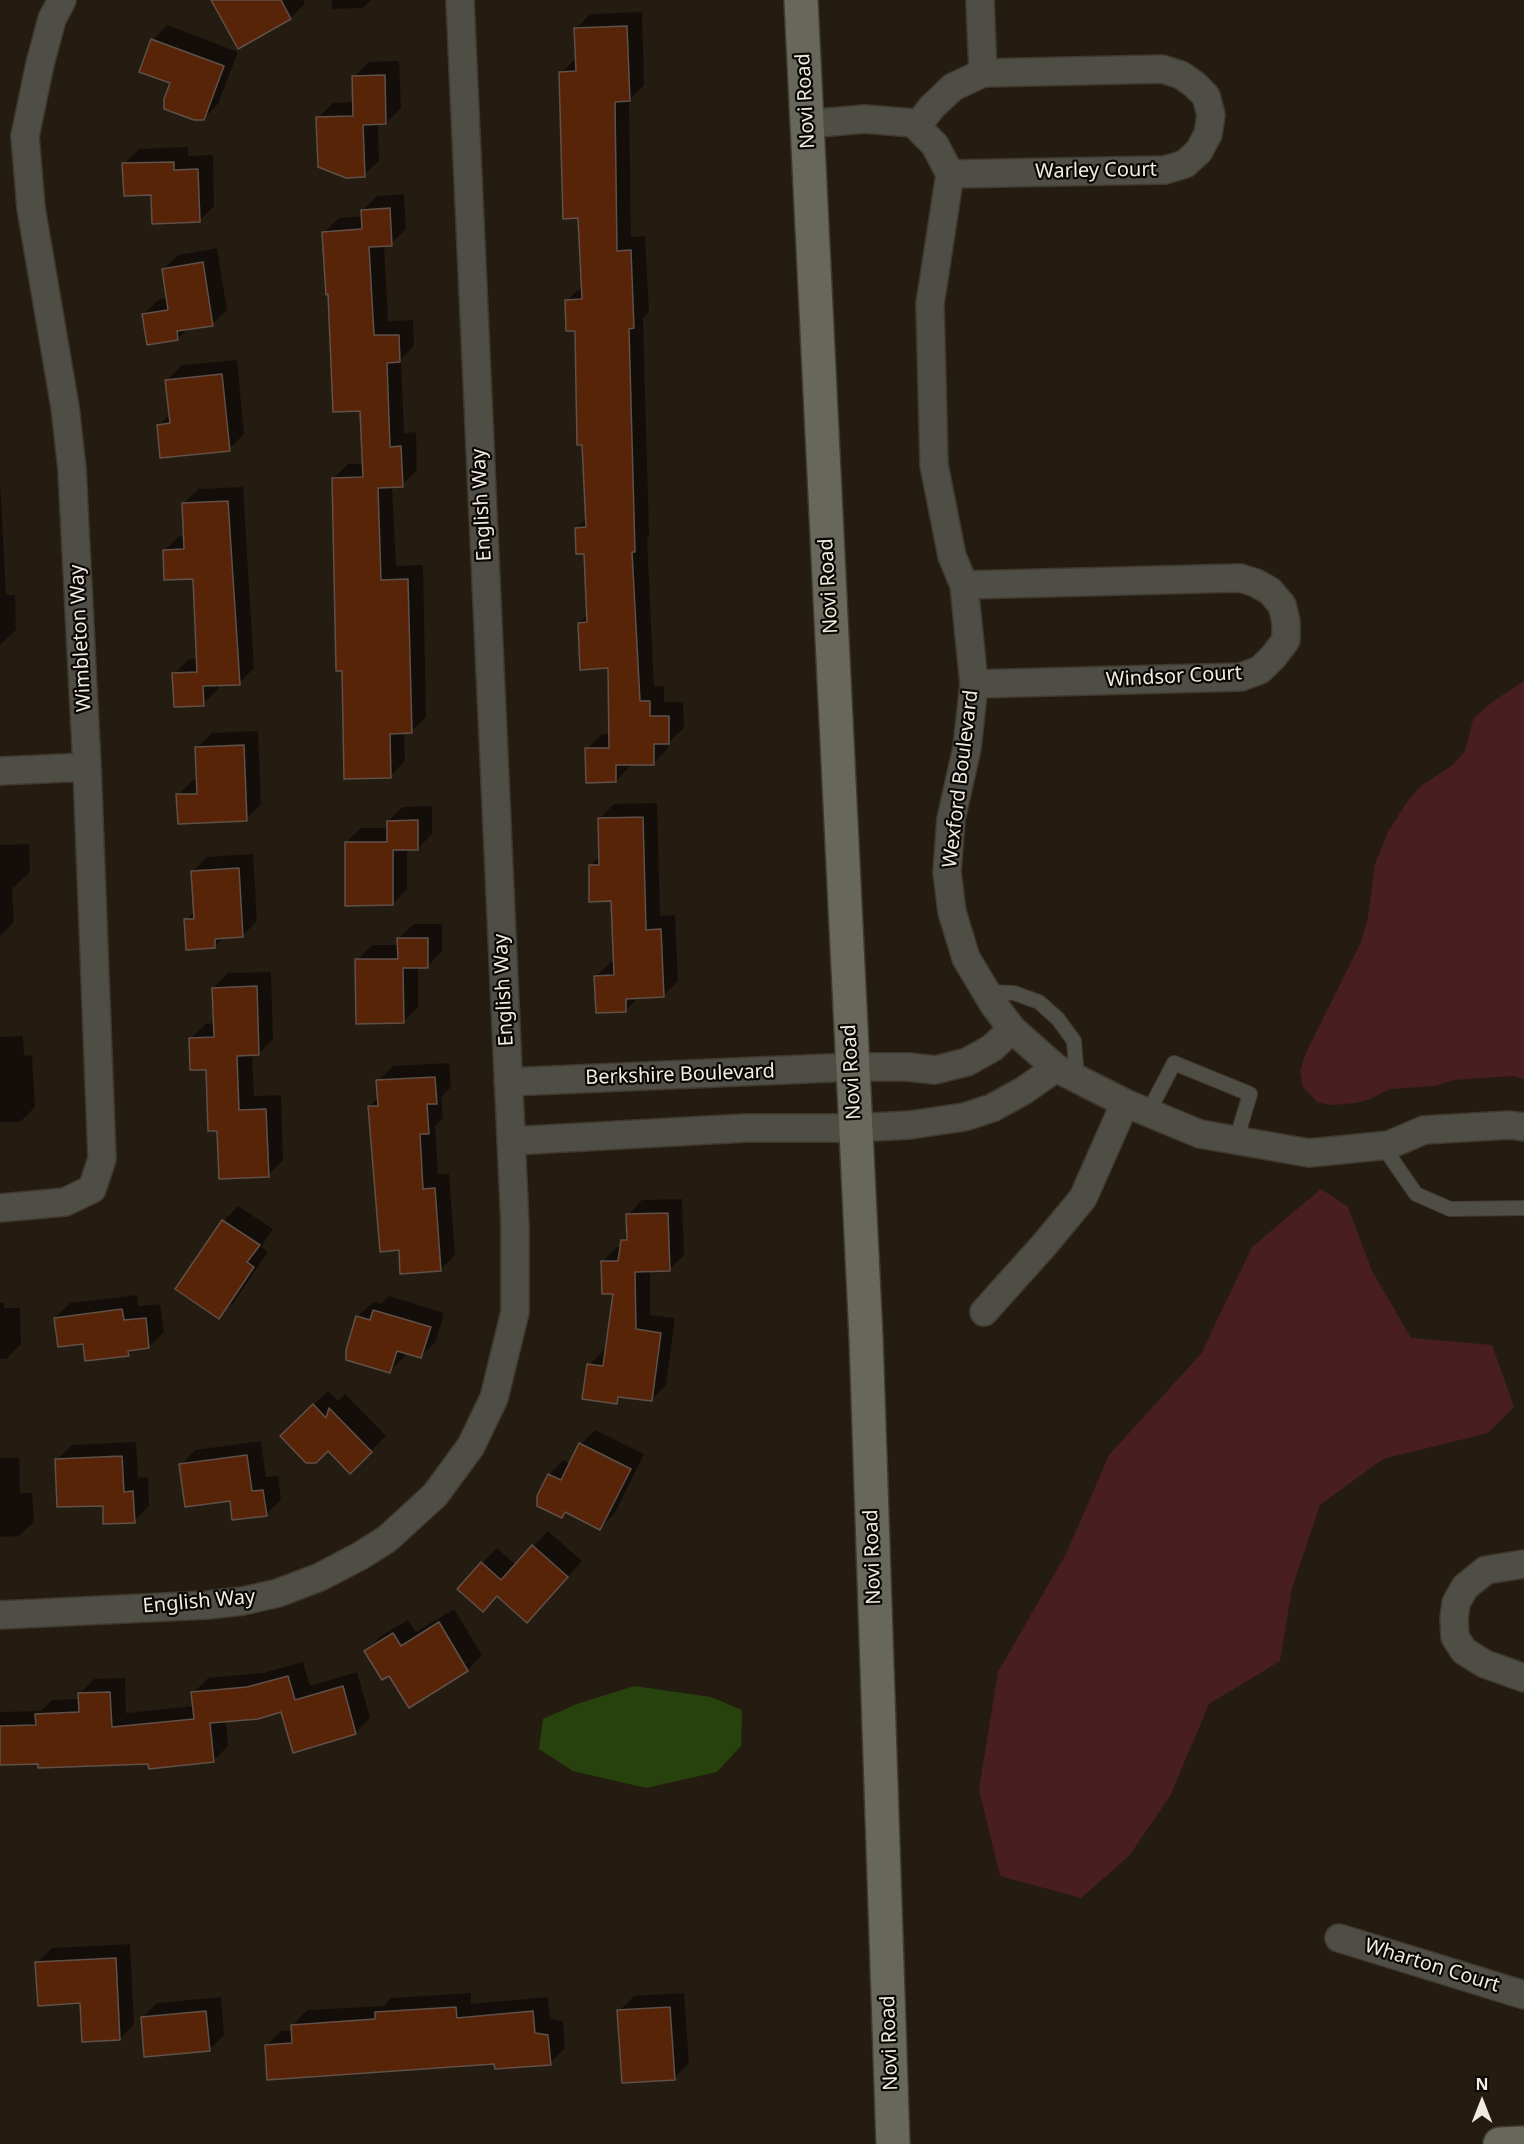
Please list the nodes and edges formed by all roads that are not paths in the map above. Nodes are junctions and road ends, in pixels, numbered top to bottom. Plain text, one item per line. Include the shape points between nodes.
1 (62, 0) edge
2 (460, 0) edge
3 (801, 0) edge
4 (980, 0) edge
5 (983, 73) junction
6 (807, 124) junction
7 (917, 126) junction
8 (950, 174) junction
9 (964, 585) junction
10 (974, 684) junction
11 (87, 767) junction
12 (0, 771) edge
13 (987, 992) junction
14 (1012, 1029) junction
15 (852, 1067) junction
16 (1066, 1074) junction
17 (508, 1082) junction
18 (1137, 1108) junction
19 (1524, 1127) edge
20 (854, 1128) junction
21 (511, 1141) junction
22 (1236, 1141) junction
23 (1382, 1145) junction
24 (0, 1208) edge
25 (1524, 1208) edge
26 (984, 1312) dead end
27 (1524, 1564) edge
28 (0, 1615) edge
29 (1524, 1678) edge
30 (1339, 1938) dead end
31 (1524, 1995) edge
32 (1524, 2143) edge
33 (893, 2144) edge
34 (1500, 2144) edge

1 - 11 street, Wimbleton Way via 49,30 25,136 31,208 72,469
2 - 17 street, English Way
3 - 6 main road, Novi Road
4 - 5 street
5 - 7 street via 953,87
5 - 8 street, Warley Court via 1162,69 1181,75 1206,96 1211,115 1208,134 1199,151 1185,164 1165,170
6 - 7 street via 865,119 898,120
6 - 15 main road, Novi Road
7 - 8 street via 934,145
8 - 9 street, Wexford Boulevard via 930,304 934,465 952,556
9 - 10 street, Wexford Boulevard
9 - 10 street, Windsor Court via 1239,578 1270,591 1282,605 1286,622 1286,640 1274,656 1260,670 1241,678
10 - 13 street, Wexford Boulevard via 967,748 951,819 947,872 952,912 966,958
11 - 12 street
11 - 24 street, Wimbleton Way via 102,1159 92,1189 65,1202
13 - 14 street, Wexford Boulevard
13 - 16 lane via 1014,993 1039,1002 1058,1019 1074,1041
14 - 15 street, Berkshire Boulevard via 992,1048 967,1062 935,1070
14 - 16 street, Wexford Boulevard
15 - 17 street, Berkshire Boulevard
15 - 20 main road, Novi Road
16 - 18 street, Wexford Boulevard
16 - 20 street via 964,1117
17 - 21 street, English Way
18 - 22 street, Wexford Boulevard via 1200,1134
18 - 22 lane via 1174,1063 1250,1094
18 - 26 street via 1083,1198
19 - 23 street, Wexford Boulevard via 1424,1130
20 - 21 street via 746,1128
20 - 33 main road, Novi Road via 866,1349
21 - 28 street, English Way via 515,1312 502,1373 471,1446 435,1495 410,1520 360,1556 320,1577 269,1595 207,1605
22 - 23 street, Wexford Boulevard via 1309,1153
23 - 25 lane via 1416,1194 1450,1209
27 - 29 street via 1486,1570 1465,1587 1456,1603 1455,1619 1455,1637 1464,1651 1485,1664
30 - 31 street, Wharton Court
32 - 34 main road

